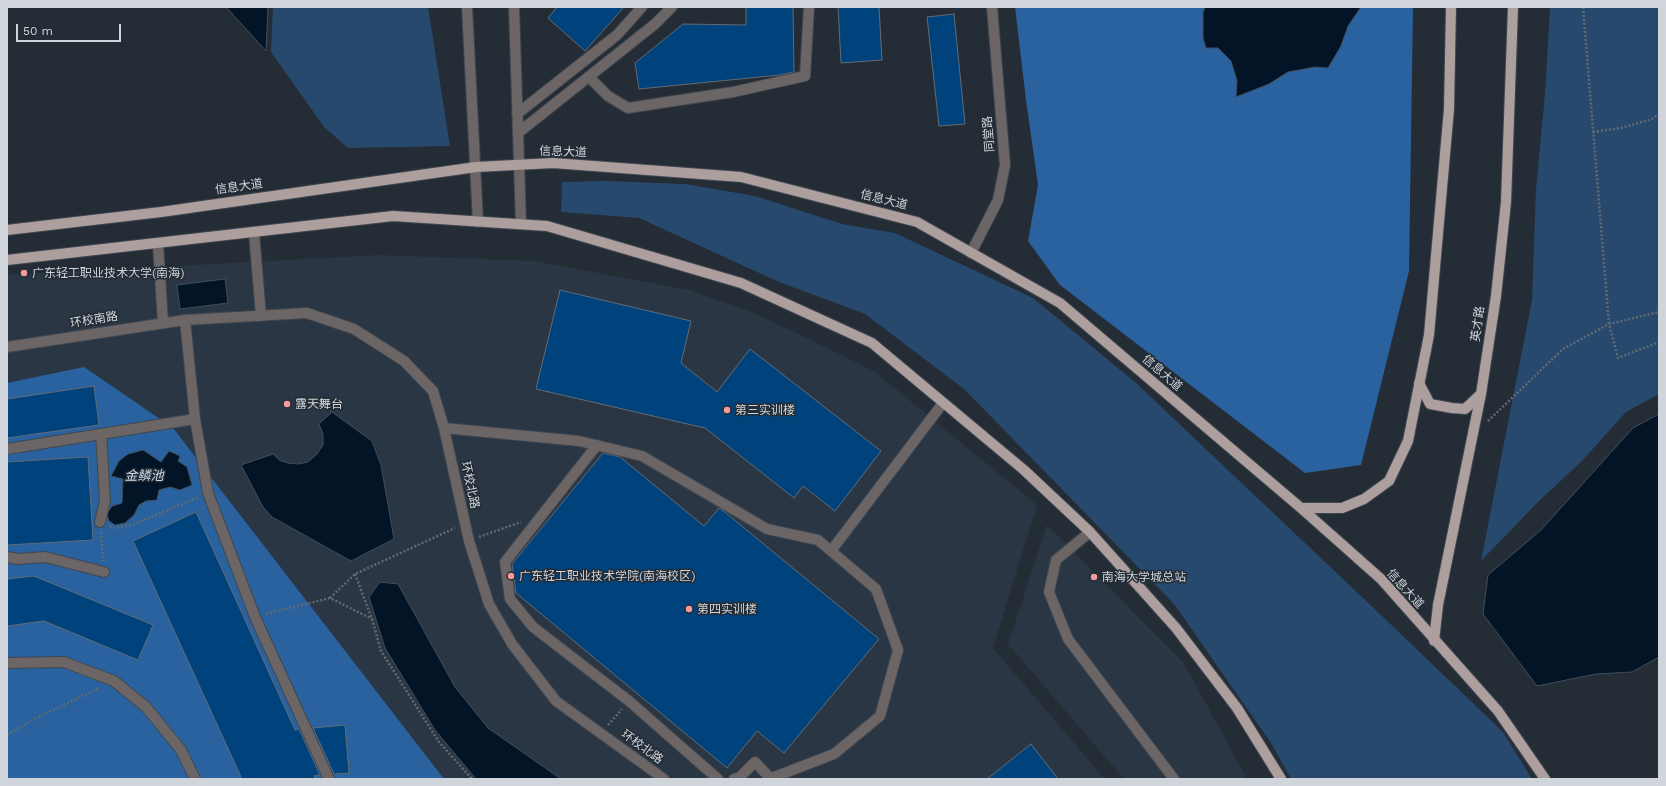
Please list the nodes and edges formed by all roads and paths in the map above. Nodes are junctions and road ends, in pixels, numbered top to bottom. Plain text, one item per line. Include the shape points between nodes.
1 (467, 7) edge
2 (514, 7) edge
3 (642, 7) edge
4 (672, 7) edge
5 (809, 7) edge
6 (992, 7) edge
7 (1451, 7) edge
8 (1513, 7) edge
9 (1583, 7) edge
10 (589, 77) junction
11 (517, 114) junction
12 (1659, 114) edge
13 (1593, 132) junction
14 (518, 133) junction
15 (519, 165) junction
16 (476, 168) junction
17 (478, 222) junction
18 (521, 224) junction
19 (7, 230) edge
20 (254, 233) junction
21 (158, 244) junction
22 (972, 253) junction
23 (7, 260) edge
24 (1659, 312) edge
25 (261, 316) junction
26 (185, 320) junction
27 (163, 323) junction
28 (1609, 324) junction
29 (1659, 342) edge
30 (7, 347) edge
31 (1419, 383) junction
32 (1481, 394) junction
33 (943, 403) junction
34 (195, 419) junction
35 (444, 428) junction
36 (101, 434) junction
37 (1473, 435) junction
38 (597, 445) junction
39 (7, 449) edge
40 (208, 493) junction
41 (1301, 508) junction
42 (543, 514) junction
43 (100, 522) junction
44 (465, 524) junction
45 (1090, 532) junction
46 (469, 541) junction
47 (831, 551) junction
48 (7, 557) edge
49 (104, 572) joint
50 (354, 574) junction
51 (330, 598) junction
52 (255, 617) junction
53 (372, 619) junction
54 (1434, 641) junction
55 (7, 663) edge
56 (114, 681) junction
57 (629, 701) junction
58 (602, 733) junction
59 (7, 735) edge
60 (770, 778) edge
61 (195, 779) edge
62 (329, 779) edge
63 (472, 779) edge
64 (664, 779) edge
65 (718, 779) edge
66 (734, 779) edge
67 (1174, 779) edge
68 (1281, 779) edge
69 (1545, 779) edge

1 - 16 street
2 - 11 street
3 - 11 street via 617,35
4 - 10 street via 655,24
5 - 10 street via 805,76 733,92 628,108 608,96
6 - 22 street, 同堂路 via 1005,165 998,200
7 - 31 main road via 1449,109 1439,234 1429,335
8 - 32 main road, 英才路 via 1506,202 1496,296
9 - 13 path
10 - 14 street
11 - 14 street
12 - 13 path via 1652,119 1621,128
13 - 28 path
14 - 15 street
15 - 16 main road, 信息大道
15 - 18 street
15 - 22 main road, 信息大道 via 553,163 742,177 917,222
16 - 17 street
16 - 19 main road, 信息大道 via 161,212
17 - 18 main road
17 - 20 main road via 393,216
18 - 33 main road via 547,226 741,283 872,343
20 - 21 main road
20 - 25 street
21 - 23 main road
21 - 27 street
22 - 41 main road, 信息大道 via 1060,303
24 - 28 path
25 - 26 street, 环校北路
25 - 35 street, 环校北路 via 307,313 354,329 404,361 432,391
26 - 27 street, 环校南路
26 - 34 street
27 - 30 street, 环校南路
28 - 29 path via 1618,358
28 - 37 path via 1563,349
31 - 32 main road via 1430,404 1452,408 1464,409
31 - 41 main road via 1408,441 1389,481 1364,499 1342,508
32 - 37 main road, 英才路
33 - 45 main road via 1024,470
33 - 47 street
34 - 36 street
34 - 40 street
35 - 38 street
35 - 44 street, 环校北路
36 - 39 street
36 - 43 street via 105,502
37 - 54 main road, 英才路 via 1438,606
38 - 42 street
38 - 47 street via 642,456 767,529 818,540
40 - 43 path via 132,525 114,528
40 - 52 street
41 - 54 main road, 信息大道 via 1380,579
42 - 46 path
42 - 57 street via 505,562 510,599 533,627
43 - 49 path
44 - 46 street, 环校北路
44 - 50 path
45 - 67 street via 1056,560 1049,592 1068,639
45 - 68 main road via 1176,628 1237,708
46 - 58 street, 环校北路 via 490,604 512,644 556,701
47 - 60 street via 876,589 898,650 880,716 834,754
48 - 49 street via 45,557
50 - 51 path
50 - 53 path
51 - 52 path
51 - 53 path
52 - 62 street
53 - 63 path via 381,651 439,742
54 - 69 main road, 信息大道 via 1498,711
55 - 56 street via 64,662
56 - 59 path
56 - 61 street via 146,707 181,750
57 - 58 path
57 - 65 street
58 - 64 street, 环校北路
60 - 66 street via 755,762 740,777

